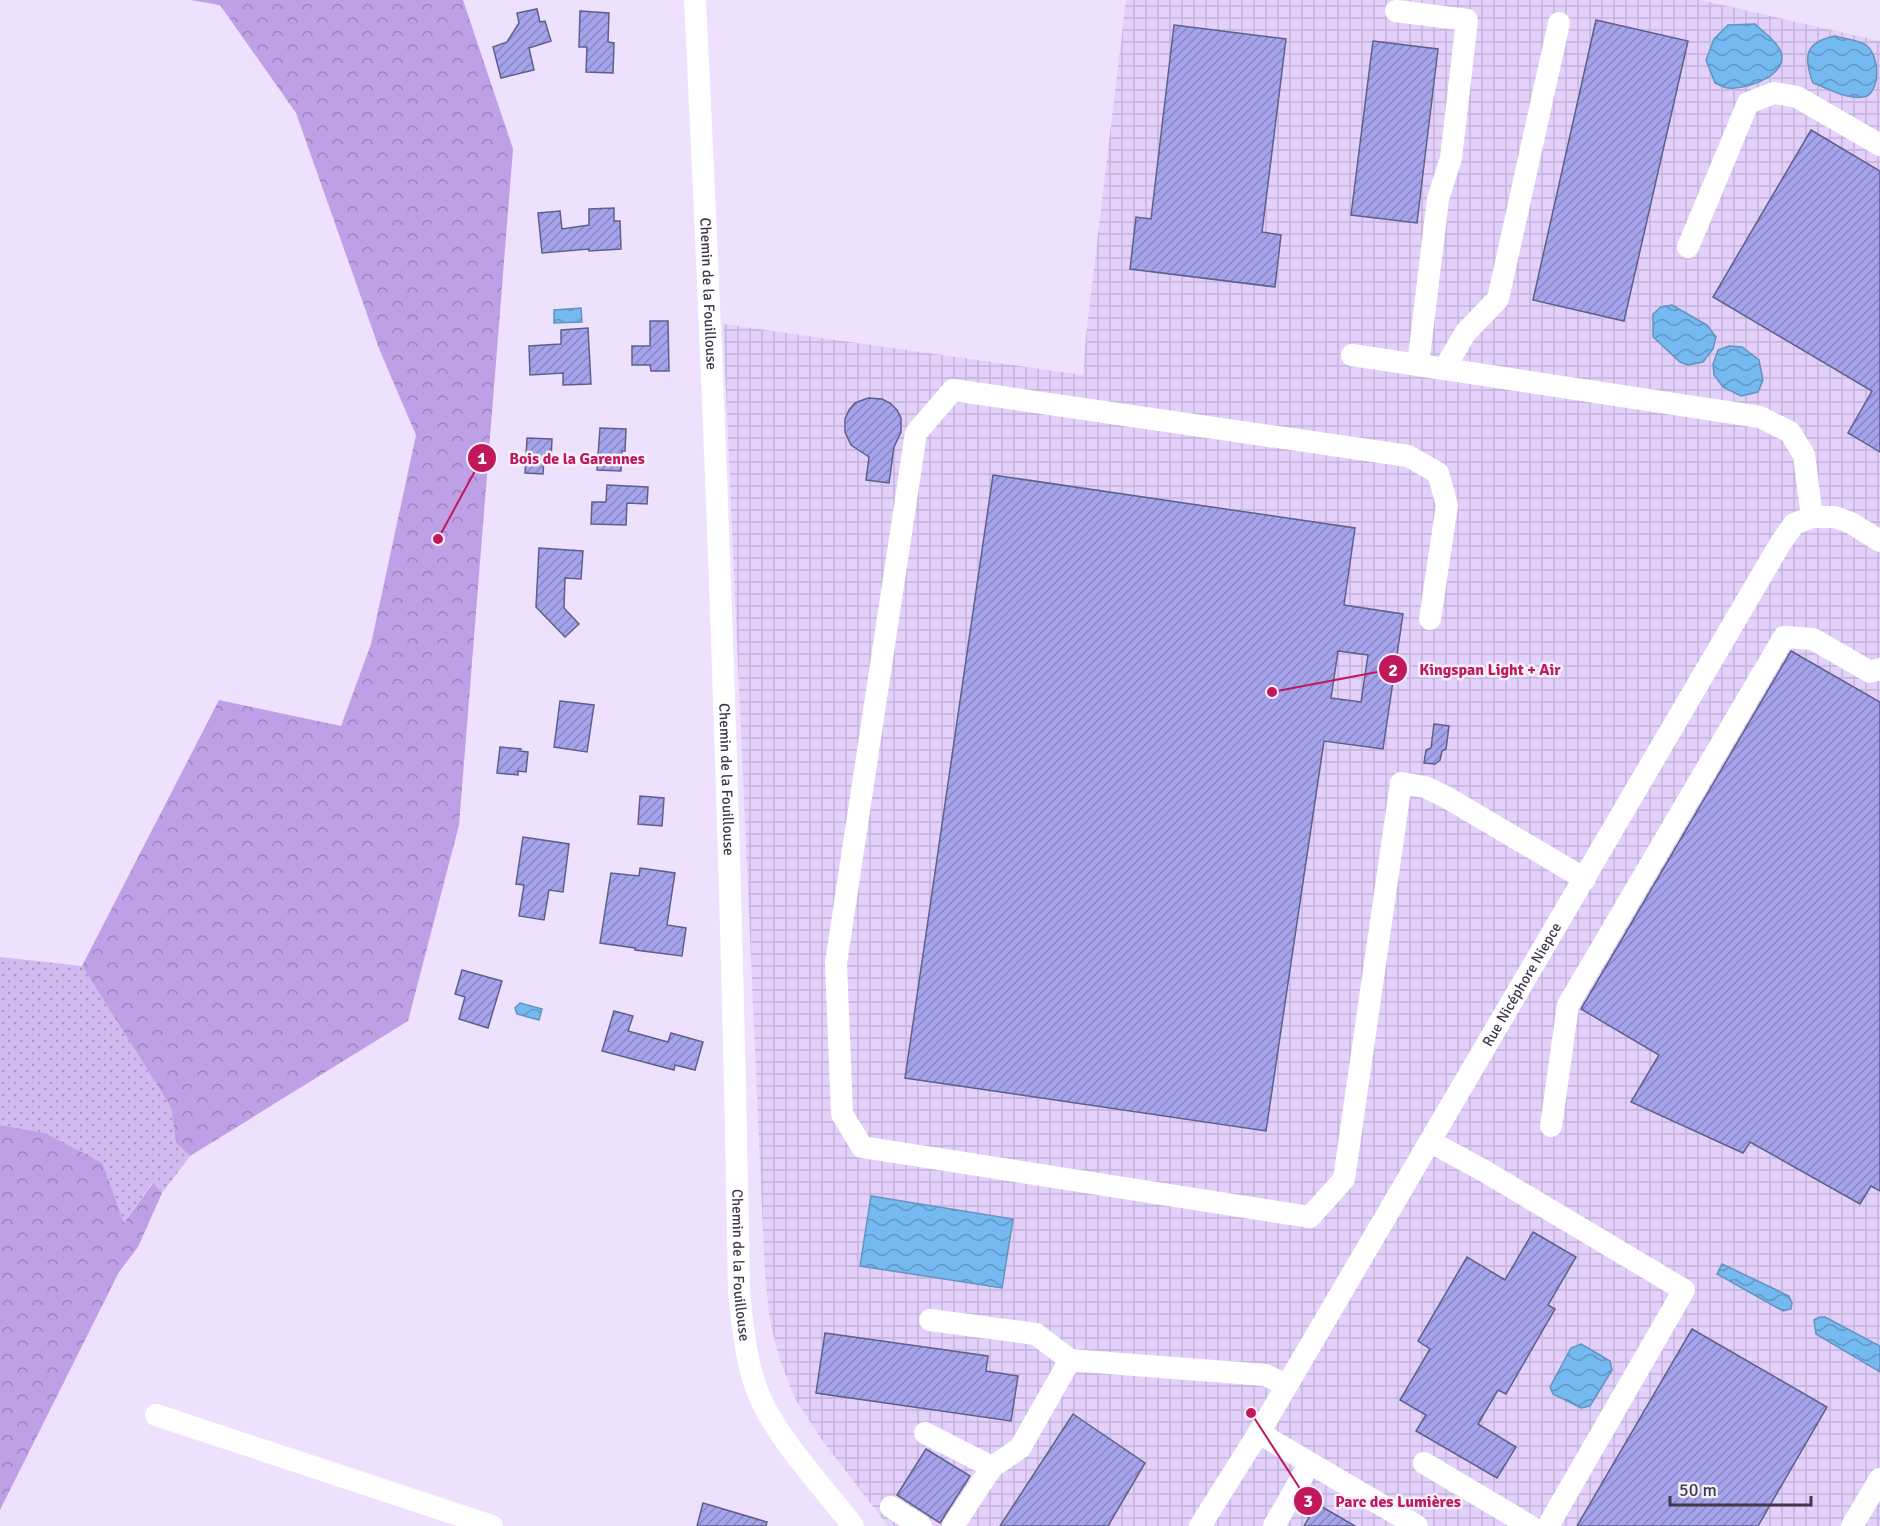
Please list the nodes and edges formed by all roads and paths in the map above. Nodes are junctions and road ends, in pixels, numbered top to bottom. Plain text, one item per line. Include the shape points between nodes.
1 (695, 0) edge
2 (1396, 11) dead end
3 (1559, 23) dead end
4 (1880, 145) edge
5 (1688, 247) dead end
6 (1352, 355) dead end
7 (1418, 365) junction
8 (1444, 369) junction
9 (1812, 517) junction
10 (1880, 541) edge
11 (1430, 619) dead end
12 (1880, 669) edge
13 (1585, 879) junction
14 (1551, 1126) dead end
15 (1431, 1142) junction
16 (930, 1320) dead end
17 (1070, 1360) junction
18 (1287, 1385) junction
19 (156, 1415) dead end
20 (925, 1433) dead end
21 (1259, 1433) junction
22 (1310, 1463) junction
23 (1424, 1463) dead end
24 (992, 1467) junction
25 (1880, 1479) edge
26 (891, 1507) dead end
27 (492, 1526) edge
28 (853, 1526) edge
29 (921, 1526) edge
30 (953, 1526) edge
31 (1200, 1526) edge
32 (1274, 1526) edge
33 (1417, 1526) edge
34 (1530, 1526) edge
35 (1548, 1526) edge
36 (1852, 1526) edge

1 - 28 street, Chemin de la Fouillouse via 727,792 739,1293 744,1341 760,1398 781,1434
2 - 7 street via 1467,20 1451,158 1438,199
3 - 8 street via 1498,299 1466,332
4 - 5 street via 1797,97 1774,93 1748,103
6 - 7 street
7 - 8 street
8 - 9 street via 1760,417 1790,432 1804,455
9 - 10 street via 1835,517
9 - 13 street, Rue Nicéphore Niepce via 1794,524 1780,544
11 - 13 street via 1447,505 1438,473 1408,456 953,390 916,433 836,963 842,1114 852,1131 862,1147 1310,1216 1344,1179 1401,783 1425,787 1446,797
12 - 14 street via 1870,672 1813,639 1784,637 1568,1005
13 - 15 street, Rue Nicéphore Niepce
15 - 18 street, Rue Nicéphore Niepce
15 - 35 street via 1684,1290
16 - 17 street via 1036,1334
17 - 18 street via 1265,1375
17 - 24 street via 1020,1448
18 - 21 street, Rue Nicéphore Niepce
19 - 27 street
20 - 24 street
21 - 22 street
21 - 31 street, Rue Nicéphore Niepce
22 - 32 street
22 - 33 street
23 - 34 street
24 - 30 street
25 - 36 street
26 - 29 street

